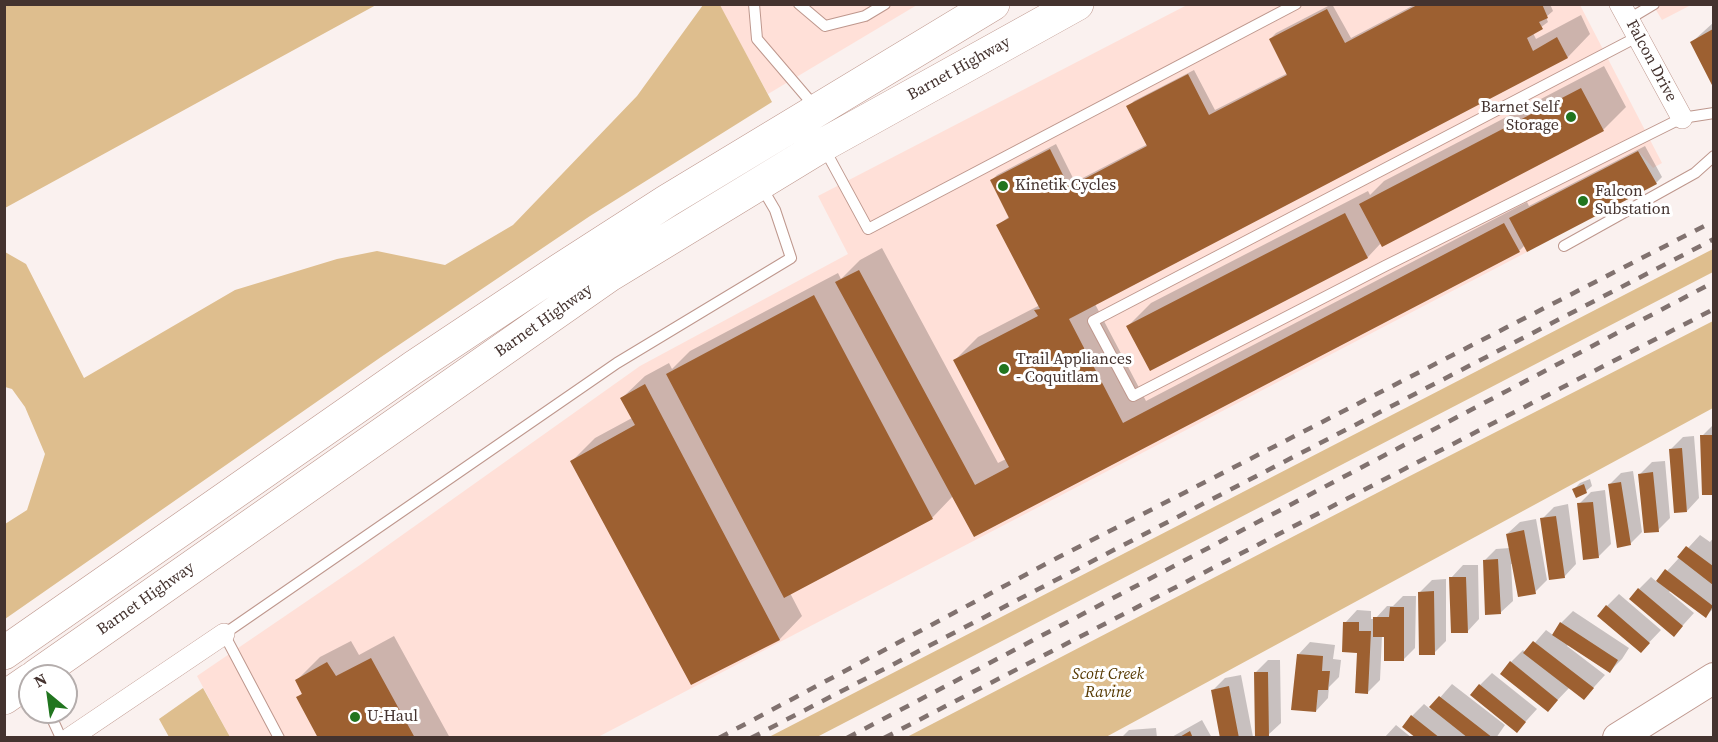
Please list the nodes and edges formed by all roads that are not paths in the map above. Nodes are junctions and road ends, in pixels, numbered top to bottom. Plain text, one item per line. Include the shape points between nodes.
1 (754, 4) edge
2 (799, 4) edge
3 (885, 4) edge
4 (993, 4) edge
5 (1077, 4) edge
6 (1296, 4) edge
7 (1653, 4) edge
8 (1629, 20) edge
9 (818, 111) junction
10 (1713, 113) edge
11 (1682, 118) junction
12 (822, 145) junction
13 (1713, 156) edge
14 (759, 183) junction
15 (1564, 246) dead end
16 (224, 634) junction
17 (4, 652) edge
18 (53, 664) edge
19 (1713, 678) edge
20 (18, 688) edge
21 (4, 698) edge
22 (55, 724) edge
23 (61, 738) edge
24 (70, 738) edge
25 (279, 738) edge
26 (1618, 738) edge

1 - 9 lane via 757,39
2 - 3 lane via 825,26 865,16
4 - 9 main road, Barnet Highway
5 - 12 main road, Barnet Highway
6 - 12 lane via 868,229
7 - 8 lane
8 - 11 street, Falcon Drive
8 - 11 lane via 1093,321 1133,396
9 - 17 main road, Barnet Highway via 667,201 414,367
10 - 11 lane
12 - 14 main road, Barnet Highway
13 - 15 lane via 1695,173
14 - 16 lane via 775,210 791,258 617,363
14 - 18 main road, Barnet Highway via 608,276
16 - 24 street
16 - 25 lane
19 - 26 main road
20 - 21 main road, Barnet Highway
22 - 23 lane

